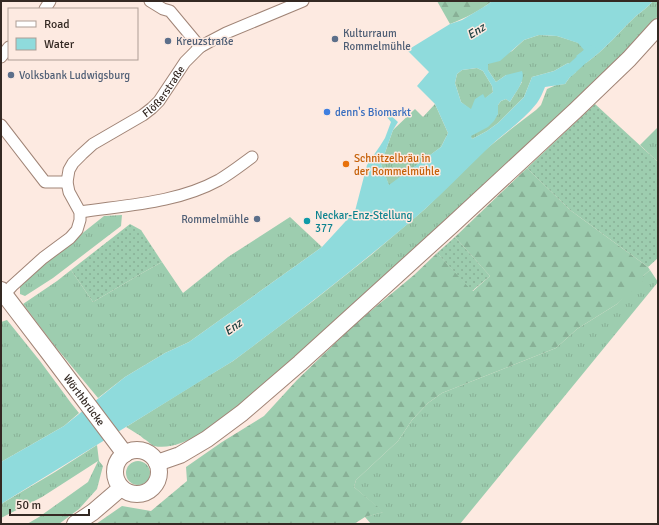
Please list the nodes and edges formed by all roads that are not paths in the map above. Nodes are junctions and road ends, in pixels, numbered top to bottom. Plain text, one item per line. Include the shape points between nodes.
1 (303, 1) edge
2 (156, 2) edge
3 (658, 27) edge
4 (200, 47) junction
5 (8, 48) edge
6 (1, 57) edge
7 (1, 125) edge
8 (252, 157) dead end
9 (67, 182) junction
10 (80, 212) junction
11 (2, 294) edge
12 (122, 451) junction
13 (157, 463) junction
14 (121, 488) junction
15 (75, 524) edge

1 - 4 street, Flößerstraße via 226,33
2 - 4 street via 163,9 170,11
3 - 13 main road via 576,110 300,363 207,440
4 - 9 street, Flößerstraße via 185,62 152,108 93,144 73,163
5 - 6 street
7 - 9 street via 45,182
8 - 10 street via 220,180 191,192 131,206
9 - 10 street via 69,192
10 - 11 street via 77,230 70,238
11 - 12 main road, Wörthbrücke
12 - 13 main road via 139,450 153,457
12 - 14 main road via 115,470 115,477
13 - 14 main road via 158,481 153,488 137,495
14 - 15 main road

